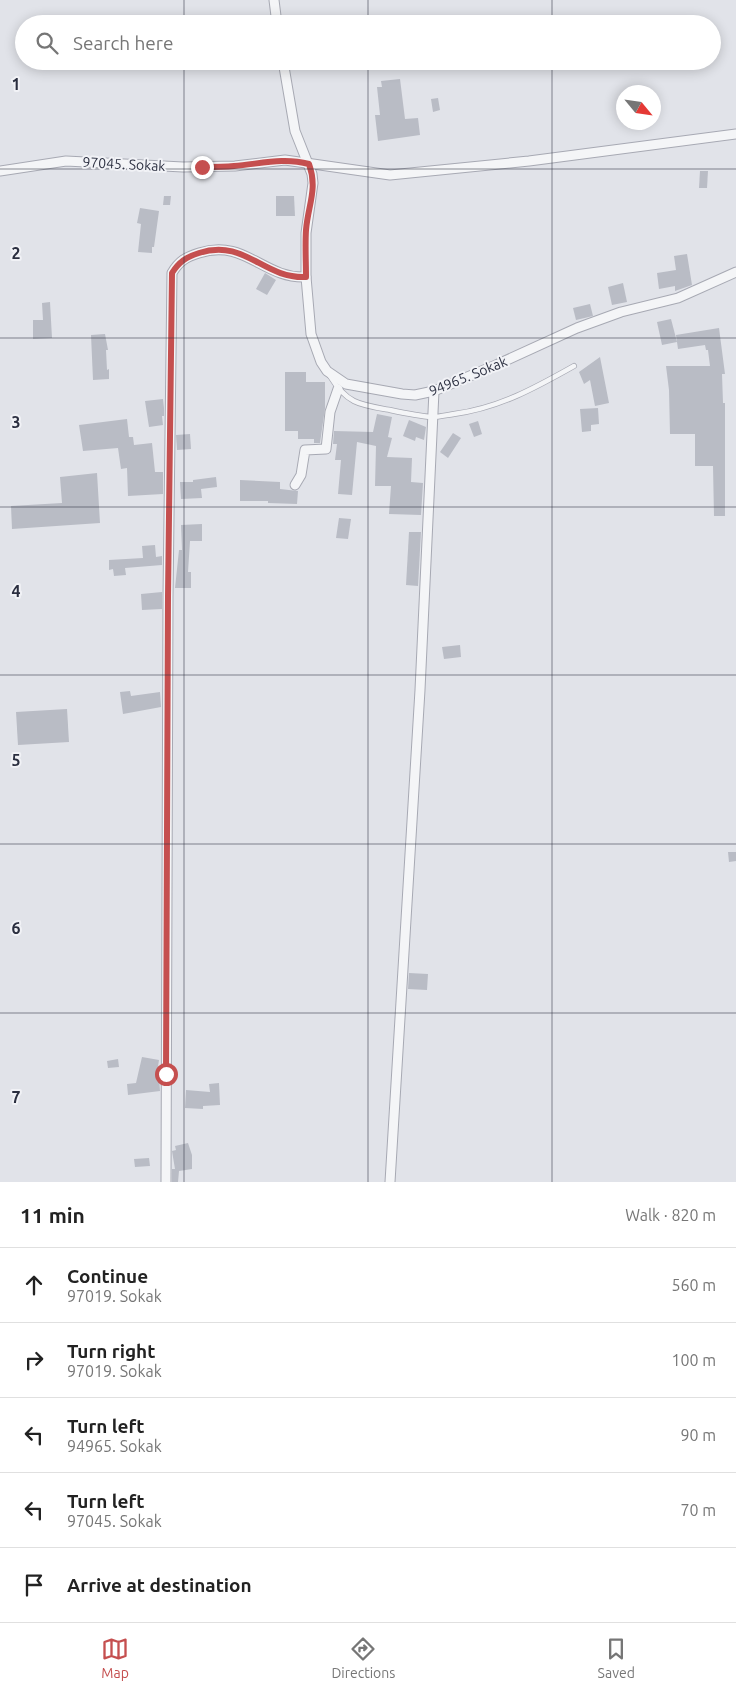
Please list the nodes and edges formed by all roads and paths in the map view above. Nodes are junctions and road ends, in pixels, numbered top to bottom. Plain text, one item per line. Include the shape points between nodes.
1 (274, 0) edge
2 (276, 15) edge
3 (284, 70) edge
4 (736, 134) edge
5 (309, 164) junction
6 (0, 171) edge
7 (736, 272) edge
8 (306, 277) junction
9 (574, 366) dead end
10 (327, 371) junction
11 (338, 388) junction
12 (434, 392) junction
13 (434, 417) junction
14 (295, 485) dead end
15 (166, 1182) edge
16 (390, 1182) edge

1 - 2 street
3 - 5 street via 294,131
4 - 5 street, 97045. Sokak via 390,175
5 - 6 street, 97045. Sokak via 285,160 235,166 183,167 66,161
5 - 8 street via 313,196 307,217
7 - 12 street, 94965. Sokak via 678,298 621,312 577,328
8 - 10 street via 311,334
8 - 15 street via 284,276 235,251 222,249 208,250 183,259 172,273
9 - 13 lane via 503,403
10 - 11 lane
10 - 12 street, 94965. Sokak via 346,384 361,387 415,395
11 - 13 lane via 346,397 360,403
11 - 14 street via 330,412 326,449 305,450 301,475
12 - 13 street
13 - 16 street

